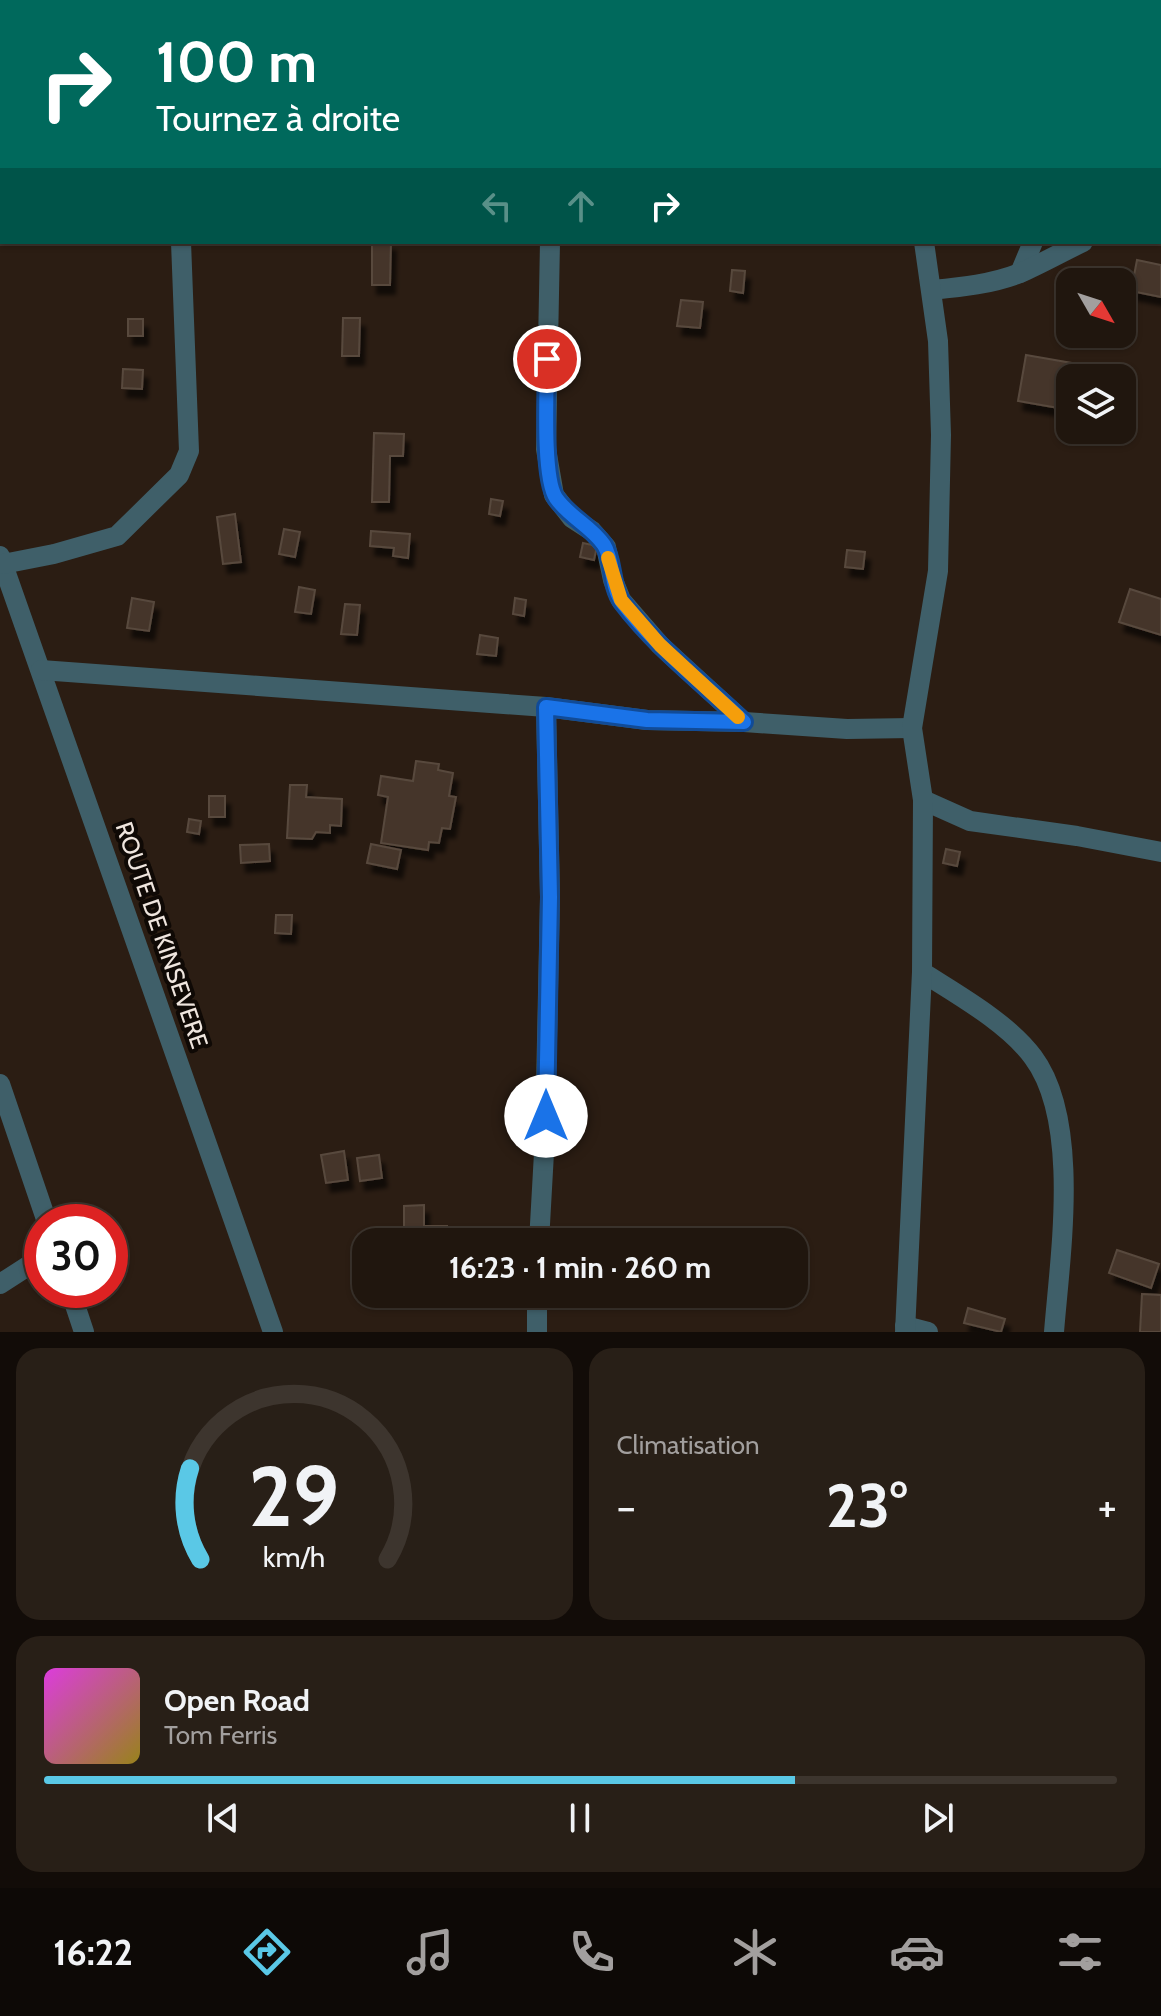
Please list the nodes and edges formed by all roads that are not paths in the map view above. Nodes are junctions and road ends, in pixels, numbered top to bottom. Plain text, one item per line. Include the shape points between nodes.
1 (181, 244) edge
2 (550, 244) edge
3 (924, 244) edge
4 (1032, 244) edge
5 (1079, 244) edge
6 (1020, 273) junction
7 (932, 290) junction
8 (1, 560) edge
9 (41, 670) junction
10 (546, 707) junction
11 (744, 722) junction
12 (912, 728) junction
13 (923, 800) junction
14 (1161, 852) edge
15 (922, 972) junction
16 (0, 1084) edge
17 (41, 1204) edge
18 (540, 1228) edge
19 (24, 1269) edge
20 (0, 1284) edge
21 (76, 1308) edge
22 (537, 1308) edge
23 (905, 1329) edge
24 (84, 1332) edge
25 (273, 1332) edge
26 (537, 1332) edge
27 (928, 1332) edge
28 (1054, 1332) edge

1 - 8 street via 189,451 179,475 117,536 54,554
2 - 11 street via 546,449 554,495 606,547 621,600 660,645
3 - 7 street
4 - 6 street
5 - 6 street
6 - 7 street
7 - 12 street via 941,435 938,571
8 - 9 street, ROUTE DE KINSEVERE
9 - 10 street
9 - 25 street, ROUTE DE KINSEVERE
10 - 11 street via 647,720
10 - 18 street via 550,897
11 - 12 street
12 - 13 street
13 - 14 street via 970,821
13 - 15 street
15 - 23 street
15 - 28 street via 1017,1038 1035,1059 1054,1098 1063,1143
16 - 17 street
19 - 20 street
21 - 24 street
22 - 26 street
23 - 27 street

